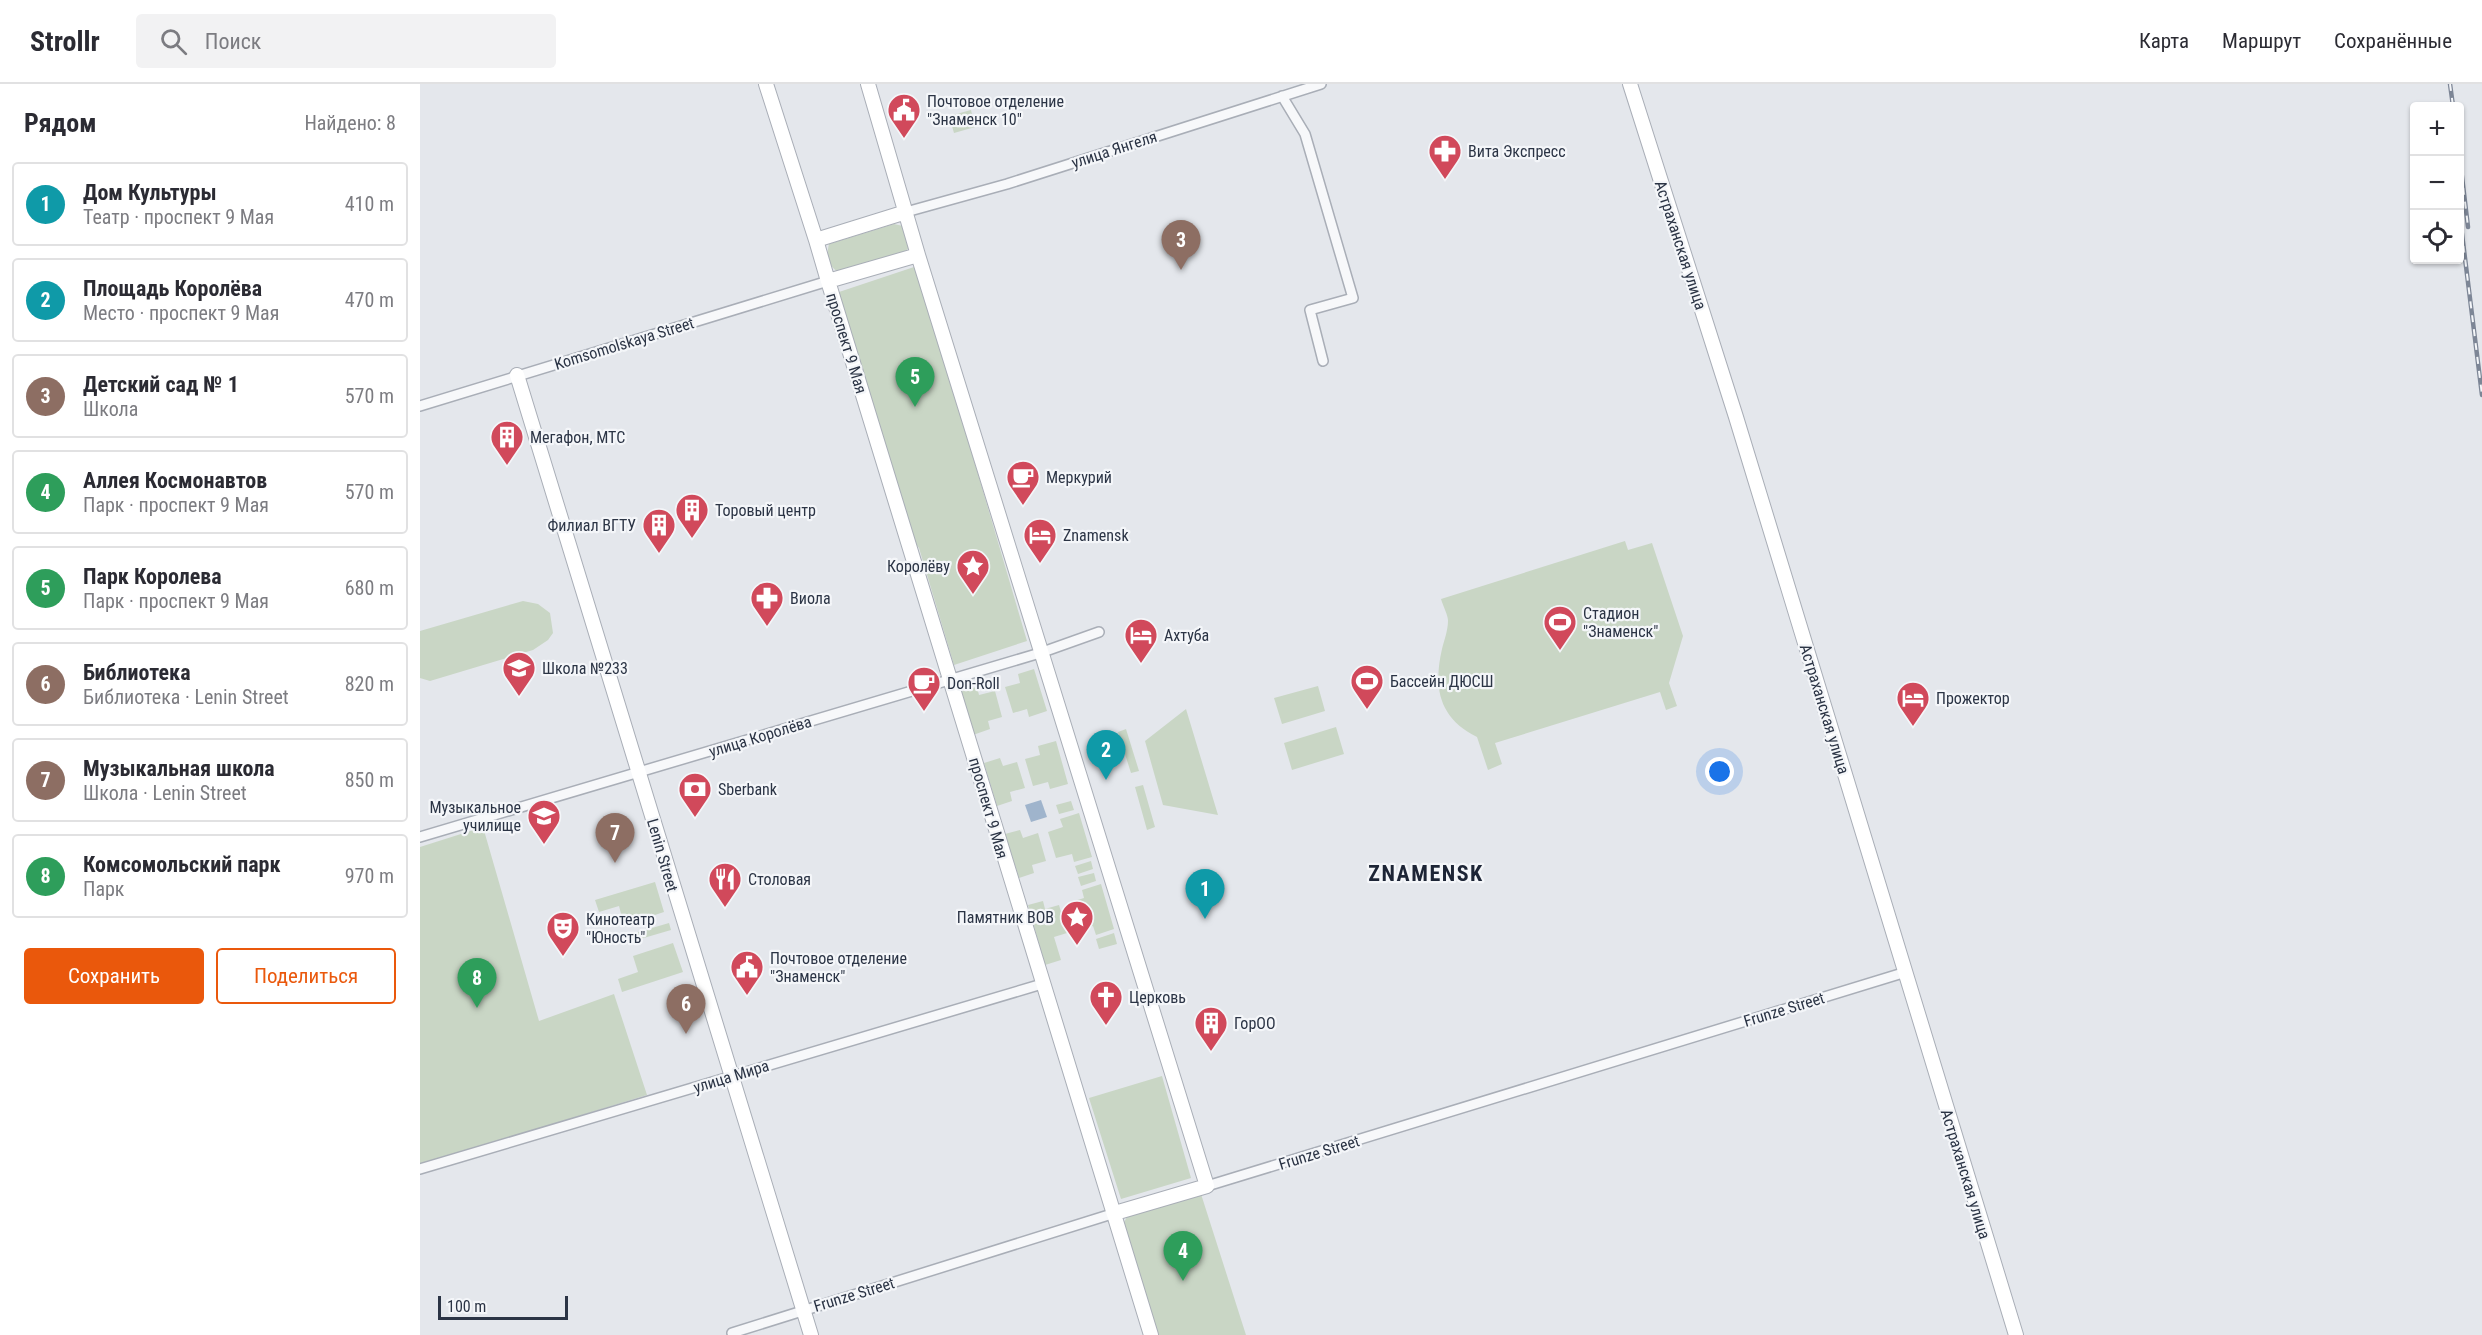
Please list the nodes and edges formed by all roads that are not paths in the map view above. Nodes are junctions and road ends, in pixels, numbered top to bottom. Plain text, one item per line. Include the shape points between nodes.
1 (766, 84) edge
2 (868, 84) edge
3 (1321, 84) edge
4 (1630, 84) edge
5 (1282, 96) junction
6 (906, 212) junction
7 (816, 240) junction
8 (918, 255) junction
9 (828, 281) junction
10 (1323, 361) dead end
11 (517, 375) junction
12 (420, 406) edge
13 (1099, 632) dead end
14 (1040, 653) junction
15 (951, 679) junction
16 (639, 773) junction
17 (420, 837) edge
18 (1906, 972) junction
19 (1042, 984) junction
20 (730, 1076) junction
21 (420, 1169) edge
22 (1207, 1186) junction
23 (1115, 1213) junction
24 (803, 1310) junction
25 (732, 1333) dead end
26 (811, 1335) edge
27 (1151, 1335) edge
28 (2016, 1335) edge

1 - 7 street
2 - 6 street
3 - 5 street, улица Янгеля
4 - 18 street, Астраханская улица
5 - 6 street, улица Янгеля via 1007,184
5 - 10 street via 1305,134 1353,298 1310,310
6 - 7 street
6 - 8 street
7 - 9 street, проспект 9 Мая
8 - 9 street
8 - 14 street
9 - 11 street, Komsomolskaya Street
9 - 15 street, проспект 9 Мая
11 - 12 street, Komsomolskaya Street
11 - 16 street, Lenin Street
13 - 14 street, улица Королёва
14 - 15 street, улица Королёва
14 - 22 street
15 - 16 street, улица Королёва
15 - 19 street, проспект 9 Мая
16 - 17 street, улица Королёва
16 - 20 street, Lenin Street
18 - 22 street, Frunze Street
18 - 28 street, Астраханская улица
19 - 20 street, улица Мира
19 - 23 street, проспект 9 Мая
20 - 21 street, улица Мира
20 - 24 street, Lenin Street
22 - 23 street, Frunze Street
23 - 24 street, Frunze Street
23 - 27 street, проспект 9 Мая
24 - 25 street, Frunze Street
24 - 26 street, Lenin Street

